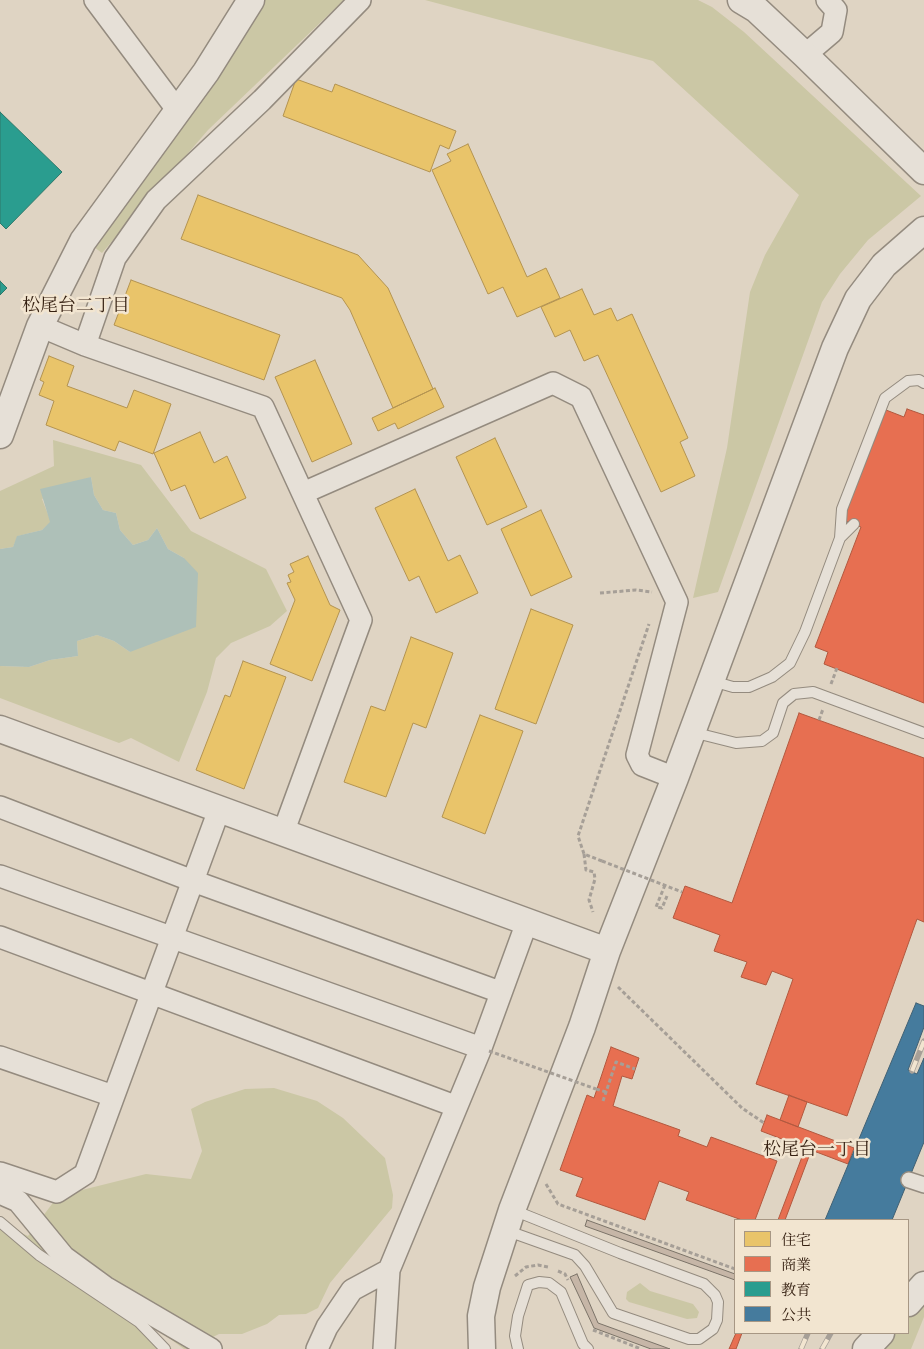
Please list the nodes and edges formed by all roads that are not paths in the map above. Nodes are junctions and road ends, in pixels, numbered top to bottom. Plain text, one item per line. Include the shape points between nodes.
1 (96, 0) edge
2 (251, 0) edge
3 (360, 0) edge
4 (741, 0) edge
5 (827, 0) edge
6 (805, 55) junction
7 (178, 111) junction
8 (924, 171) edge
9 (924, 230) edge
10 (40, 326) junction
11 (85, 345) junction
12 (924, 383) edge
13 (0, 435) edge
14 (303, 493) junction
15 (854, 524) dead end
16 (840, 538) junction
17 (711, 680) junction
18 (0, 729) edge
19 (692, 732) junction
20 (924, 734) edge
21 (676, 778) junction
22 (0, 807) edge
23 (219, 810) junction
24 (283, 833) junction
25 (0, 876) edge
26 (193, 881) junction
27 (527, 922) junction
28 (0, 937) edge
29 (171, 939) junction
30 (608, 951) junction
31 (500, 992) junction
32 (152, 993) junction
33 (485, 1050) junction
34 (0, 1057) edge
35 (113, 1096) junction
36 (455, 1106) junction
37 (0, 1173) edge
38 (909, 1180) dead end
39 (924, 1185) edge
40 (0, 1193) edge
41 (509, 1220) junction
42 (0, 1222) edge
43 (389, 1270) junction
44 (924, 1285) edge
45 (909, 1302) edge
46 (879, 1334) edge
47 (166, 1349) edge
48 (211, 1349) edge
49 (317, 1349) edge
50 (384, 1349) edge
51 (482, 1349) edge
52 (518, 1349) edge
53 (588, 1349) edge
54 (866, 1349) edge

1 - 7 street
2 - 7 street
3 - 11 street via 262,100 156,200 115,258
4 - 6 street via 756,9
5 - 6 street via 836,10 832,32
6 - 8 street
7 - 10 street via 83,241
9 - 17 street via 884,264 858,298 839,340
10 - 11 street
10 - 13 street
11 - 14 street via 263,407
12 - 16 lane via 908,380 885,398 842,509
14 - 21 street via 553,383 581,397 677,602 637,755 642,765
14 - 24 street via 361,620
15 - 16 lane
16 - 17 lane via 806,632 790,663 772,677 749,686
17 - 19 street
18 - 23 street
19 - 20 lane via 736,743 762,741 773,733 783,703 794,694 813,692
19 - 21 street
21 - 30 street
22 - 26 street
23 - 24 street
23 - 26 street
24 - 27 street
25 - 29 street
26 - 29 street
26 - 31 street
27 - 30 street
27 - 31 street
28 - 32 street
29 - 32 street
29 - 33 street
30 - 41 street
31 - 33 street
32 - 35 street
32 - 36 street
33 - 36 street
34 - 35 street
35 - 37 street via 85,1174 57,1192
36 - 43 street
38 - 39 street
40 - 48 street via 18,1201 64,1257 105,1287
41 - 41 lane via 704,1284 718,1302 713,1329 699,1339 689,1339 613,1313 575,1255
41 - 51 street via 487,1287 481,1316
42 - 47 lane via 38,1255 139,1322
43 - 49 street via 352,1290 326,1327
43 - 50 street
44 - 45 street
46 - 54 street
52 - 53 lane via 515,1336 518,1316 528,1285 538,1282 549,1284 561,1292

